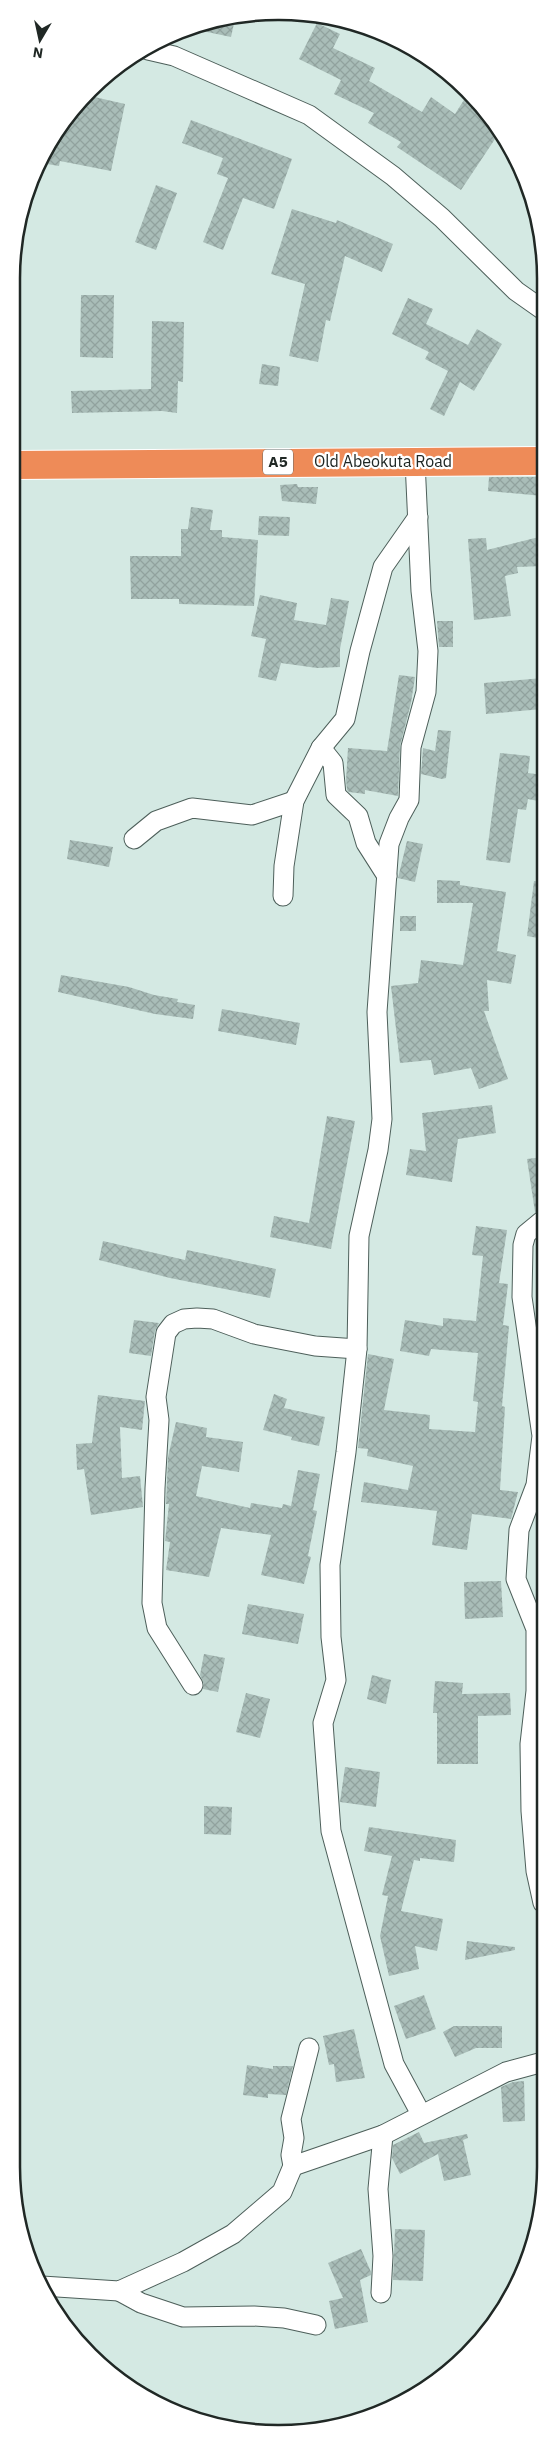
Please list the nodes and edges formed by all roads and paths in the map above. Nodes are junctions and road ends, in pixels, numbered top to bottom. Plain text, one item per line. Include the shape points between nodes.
1 (155, 52) edge
2 (537, 305) edge
3 (415, 461) junction
4 (537, 461) edge
5 (20, 465) edge
6 (418, 518) junction
7 (321, 748) junction
8 (294, 801) junction
9 (134, 839) dead end
10 (387, 876) junction
11 (283, 896) dead end
12 (537, 1225) edge
13 (356, 1349) junction
14 (537, 1402) edge
15 (537, 1477) edge
16 (193, 1685) dead end
17 (537, 1876) edge
18 (309, 2048) dead end
19 (537, 2064) edge
20 (421, 2114) junction
21 (383, 2135) junction
22 (293, 2166) junction
23 (50, 2287) edge
24 (119, 2291) junction
25 (381, 2293) dead end
26 (316, 2325) dead end

1 - 2 street via 174,56 310,115 393,176 442,218 516,291
3 - 4 highway, Old Abeokuta Road / A5
3 - 5 highway, Old Abeokuta Road / A5
3 - 6 street
6 - 7 street via 383,567 345,719
6 - 10 street via 428,651 426,692 411,746 409,800 389,844
7 - 8 street
7 - 10 street via 333,763 336,795 358,816 366,843
8 - 9 street via 252,815 192,808 156,821
8 - 11 street
10 - 13 street via 377,1012 382,1118 359,1236
12 - 14 street via 526,1234 523,1246 522,1298
13 - 16 street via 315,1346 254,1334 205,1319 184,1319 173,1324 166,1333 156,1397 159,1420 152,1603 157,1628
13 - 20 street via 330,1565 331,1638 336,1680 323,1723 331,1831 394,2064
15 - 17 street via 519,1530 516,1578 536,1629 536,1691 530,1744 531,1811
18 - 22 street via 291,2119
19 - 20 street via 506,2072
20 - 21 street
21 - 22 street
21 - 25 street via 378,2189
22 - 24 street via 282,2192 233,2234 183,2262
23 - 24 street
24 - 26 street via 141,2303 183,2317 254,2316

